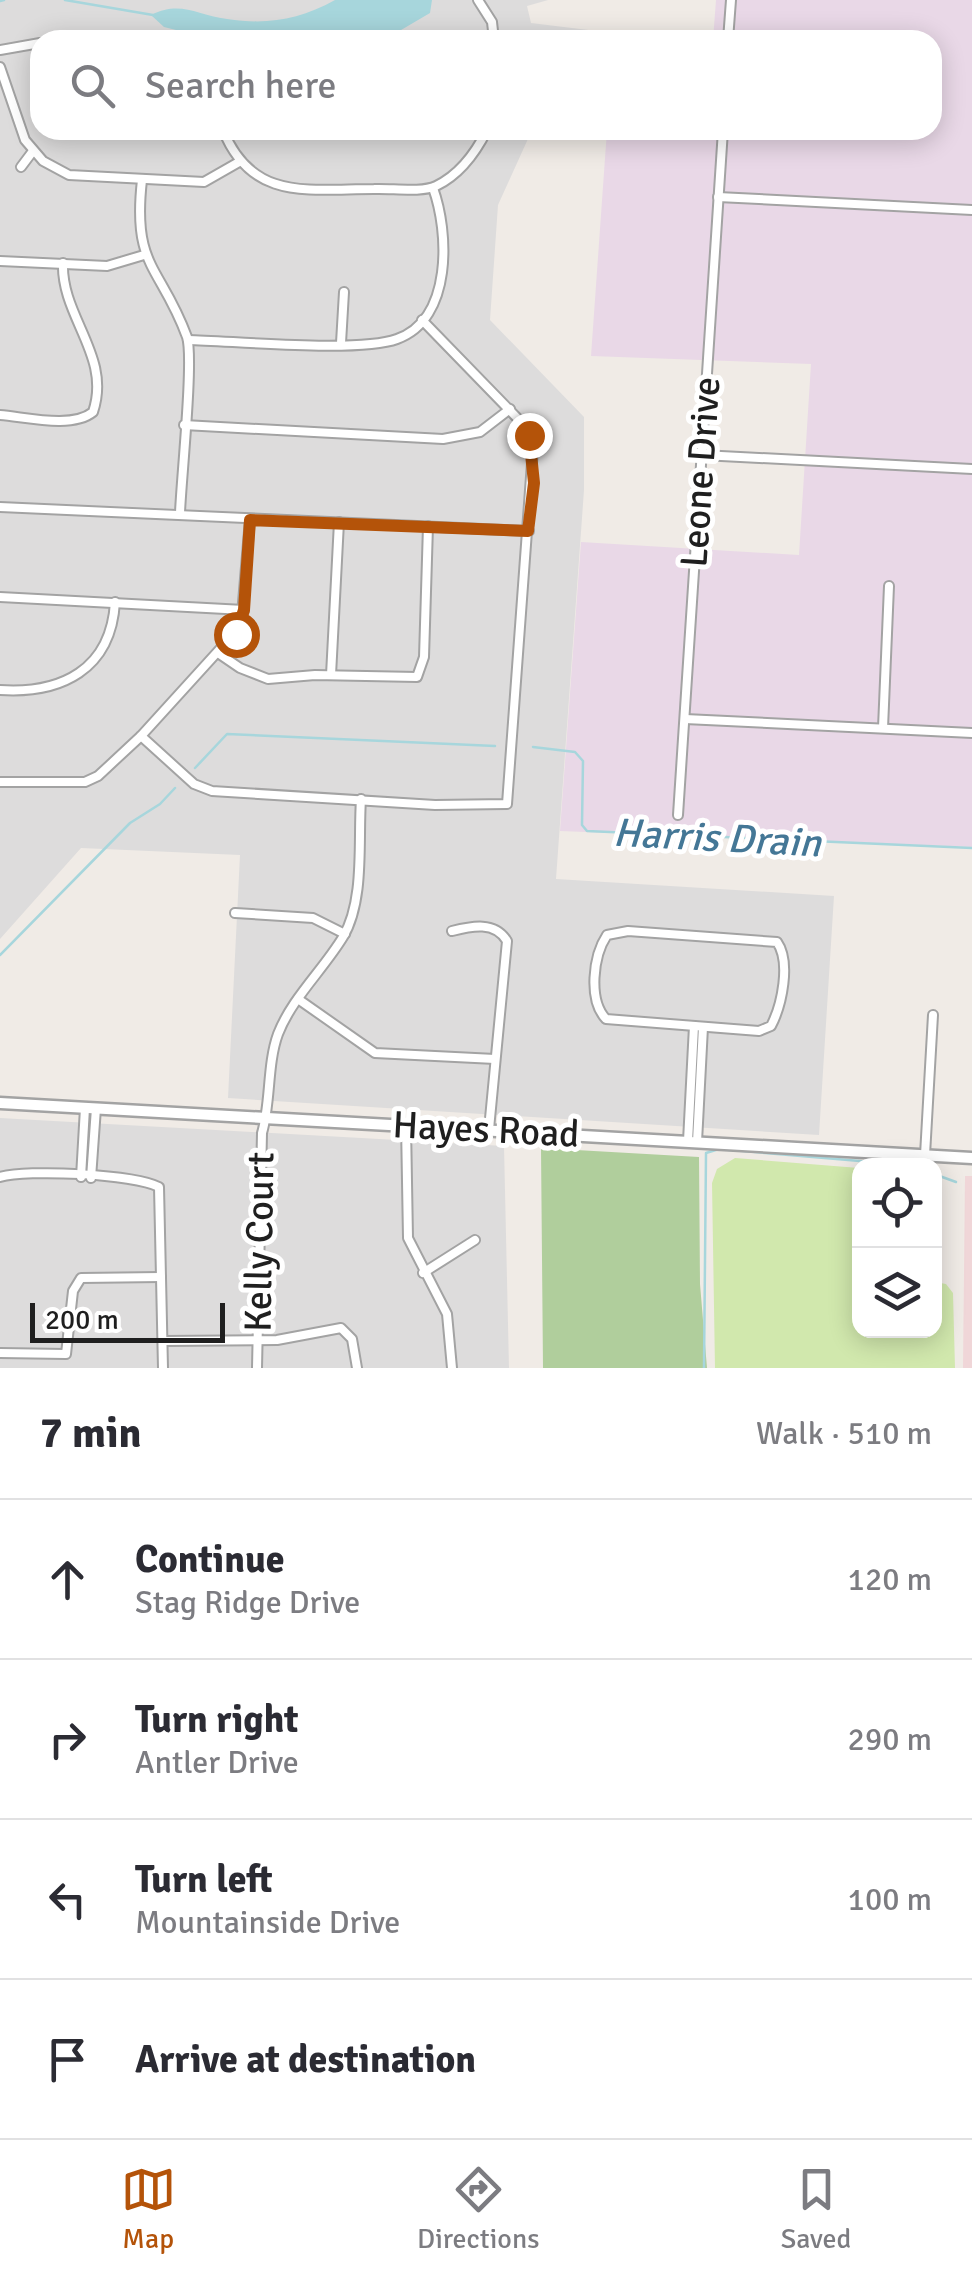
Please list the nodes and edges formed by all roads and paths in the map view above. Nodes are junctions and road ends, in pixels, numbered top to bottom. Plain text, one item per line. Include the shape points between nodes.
1 (731, 0) edge
2 (482, 1) edge
3 (493, 30) edge
4 (729, 30) edge
5 (30, 45) edge
6 (0, 50) edge
7 (0, 67) edge
8 (228, 140) edge
9 (481, 140) edge
10 (722, 140) edge
11 (33, 151) junction
12 (239, 162) junction
13 (21, 167) dead end
14 (142, 180) junction
15 (434, 188) junction
16 (718, 196) junction
17 (972, 210) edge
18 (144, 255) junction
19 (0, 261) edge
20 (63, 263) junction
21 (344, 292) dead end
22 (422, 320) junction
23 (188, 340) junction
24 (342, 343) junction
25 (510, 409) junction
26 (0, 415) edge
27 (184, 425) junction
28 (702, 455) junction
29 (972, 469) edge
30 (0, 507) edge
31 (180, 513) junction
32 (250, 520) junction
33 (339, 522) junction
34 (428, 526) junction
35 (528, 531) junction
36 (889, 586) dead end
37 (0, 597) edge
38 (116, 602) junction
39 (244, 610) junction
40 (218, 652) junction
41 (331, 675) junction
42 (0, 690) edge
43 (685, 719) junction
44 (883, 728) junction
45 (972, 732) edge
46 (141, 736) junction
47 (0, 782) edge
48 (362, 799) junction
49 (678, 814) dead end
50 (235, 913) dead end
51 (452, 931) dead end
52 (344, 934) junction
53 (298, 999) junction
54 (933, 1016) dead end
55 (699, 1027) junction
56 (495, 1058) junction
57 (0, 1103) edge
58 (91, 1108) junction
59 (266, 1116) junction
60 (406, 1125) junction
61 (489, 1129) junction
62 (693, 1142) junction
63 (925, 1155) junction
64 (972, 1158) edge
65 (0, 1176) edge
66 (86, 1177) junction
67 (475, 1240) dead end
68 (423, 1274) junction
69 (161, 1277) junction
70 (256, 1341) junction
71 (163, 1342) junction
72 (0, 1353) edge
73 (163, 1368) edge
74 (257, 1368) edge
75 (356, 1368) edge
76 (452, 1368) edge

1 - 4 street
2 - 3 street
5 - 6 street
7 - 11 street
8 - 12 street
9 - 15 street via 466,163
10 - 16 street, Leone Drive
11 - 13 street
11 - 14 street via 68,174
12 - 14 street via 204,182
12 - 15 street via 289,188
14 - 18 street
15 - 22 street via 443,215 442,274
16 - 17 street
16 - 28 street, Leone Drive
18 - 20 street via 107,266
18 - 23 street
19 - 20 street
20 - 26 street via 64,295 96,368 93,412 83,418
21 - 24 street
22 - 24 street via 385,343
22 - 25 street
23 - 24 street
23 - 27 street
25 - 27 street via 480,432 444,439
25 - 35 street via 533,449
27 - 31 street
28 - 29 street
28 - 43 street, Leone Drive
30 - 31 street
31 - 32 street
32 - 33 street
32 - 39 street
33 - 34 street
33 - 41 street
34 - 35 street
34 - 41 street via 422,670 410,679
35 - 48 street via 507,804
36 - 44 street
37 - 38 street
38 - 39 street
38 - 42 street via 102,650 72,679 49,689
39 - 40 street via 236,634
40 - 41 street via 268,679
40 - 46 street
43 - 44 street
43 - 49 street, Leone Drive
44 - 45 street
46 - 47 street via 85,782
46 - 48 street via 194,784 212,791
48 - 52 street via 354,909
50 - 52 street via 312,918
51 - 56 street via 485,926 507,942
52 - 53 street, Kelly Court
53 - 56 street via 375,1053
53 - 59 street, Kelly Court via 276,1038
54 - 63 street
55 - 55 street via 606,1019 597,1008 596,971 607,935 777,942 784,961 775,1019 759,1031
55 - 62 street
56 - 61 street
57 - 58 street, Hayes Road
58 - 59 street, Hayes Road
58 - 66 street
59 - 60 street, Hayes Road
59 - 70 street, Kelly Court via 256,1227
60 - 61 street, Hayes Road
60 - 68 street via 407,1231
61 - 62 street, Hayes Road
62 - 63 street, Hayes Road
63 - 64 street, Hayes Road
65 - 66 street
66 - 69 street via 156,1185 162,1198
67 - 68 street
68 - 76 street via 447,1314
69 - 71 street
69 - 72 street via 81,1278 73,1291 66,1354
70 - 71 street
70 - 74 street, Kelly Court
70 - 75 street via 341,1328 352,1338
71 - 73 street

